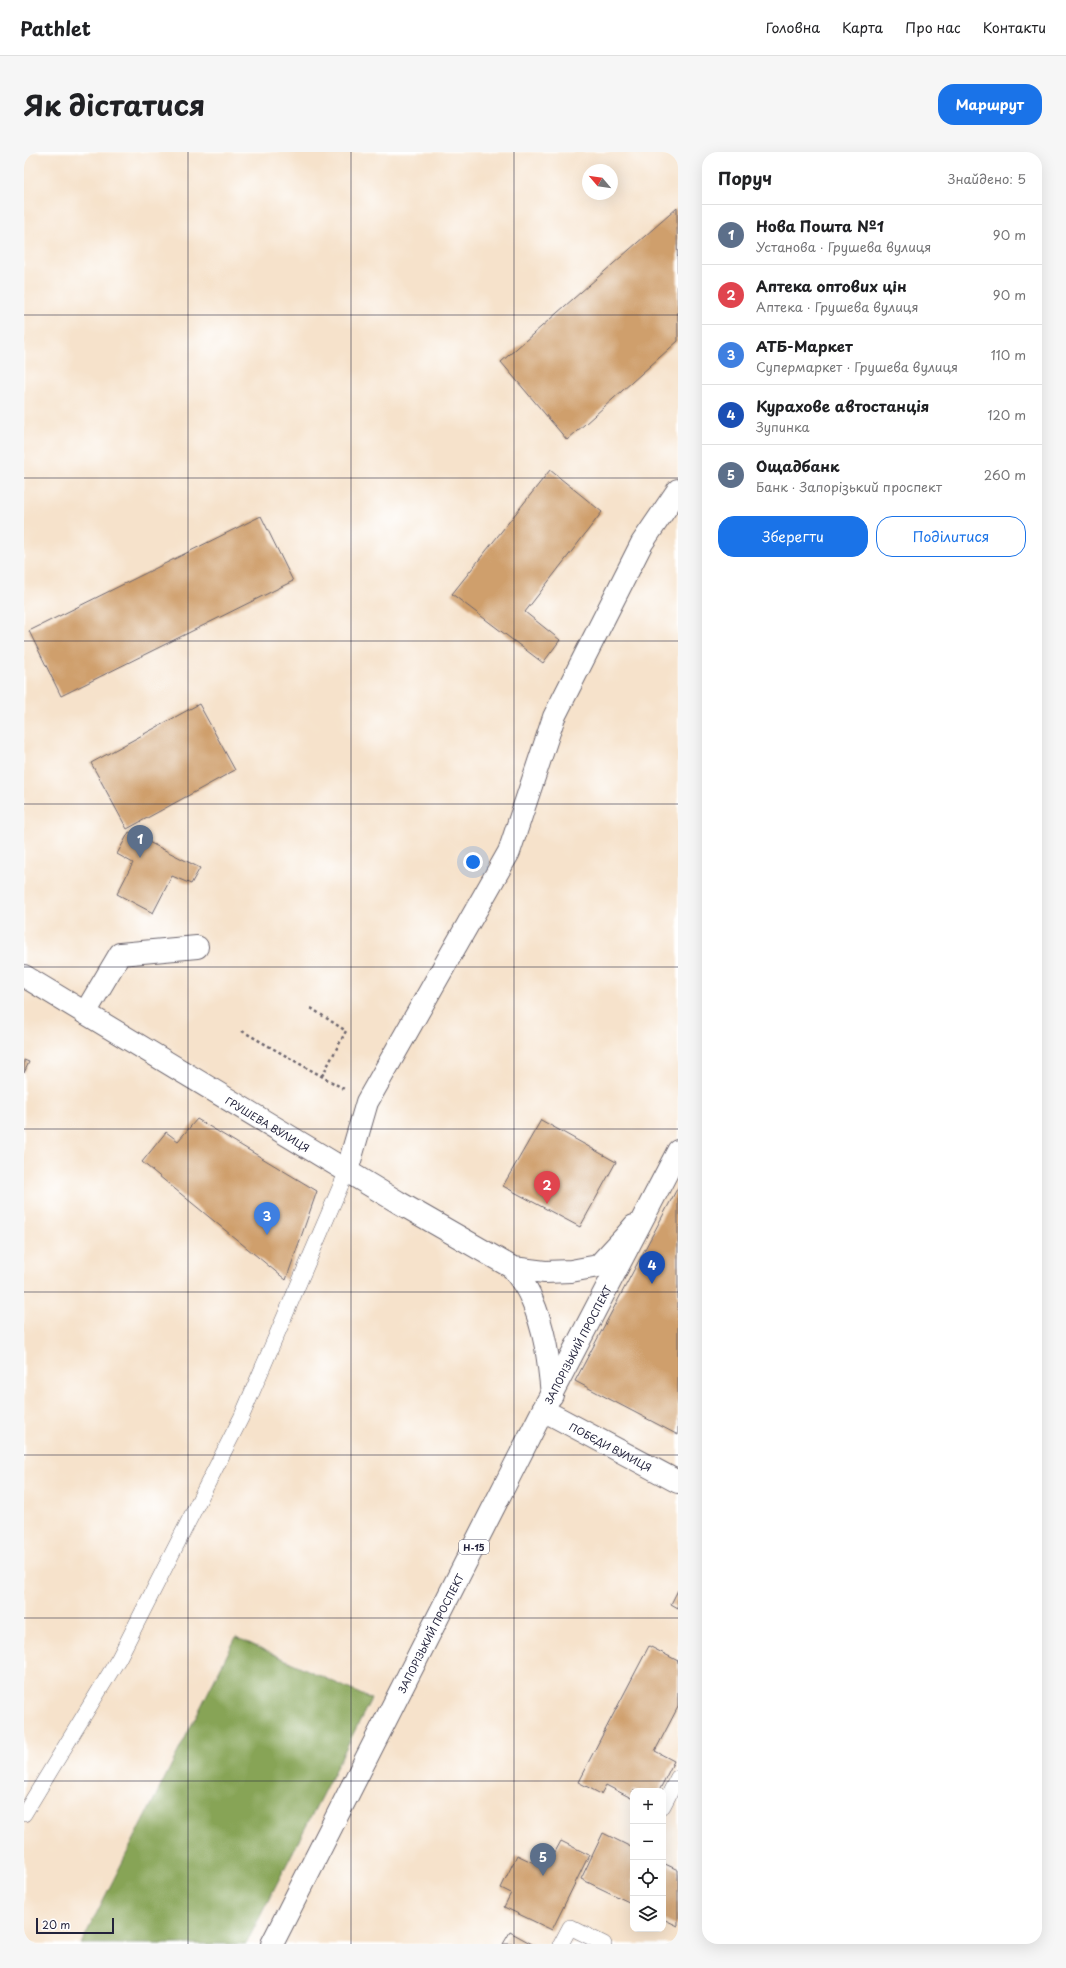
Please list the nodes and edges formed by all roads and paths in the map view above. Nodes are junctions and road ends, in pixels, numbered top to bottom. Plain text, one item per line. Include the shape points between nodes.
1 (678, 490) edge
2 (197, 947) dead end
3 (24, 976) edge
4 (311, 1008) dead end
5 (85, 1013) junction
6 (242, 1031) dead end
7 (322, 1076) junction
8 (367, 1102) junction
9 (678, 1153) edge
10 (347, 1171) junction
11 (652, 1202) junction
12 (513, 1268) junction
13 (548, 1403) junction
14 (678, 1482) edge
15 (678, 1777) edge
16 (666, 1800) edge
17 (24, 1814) edge
18 (272, 1944) edge
19 (561, 1944) edge
20 (604, 1944) edge

1 - 8 main road via 642,543 554,718 509,852
2 - 5 main road via 120,954
3 - 5 main road, ГРУШЕВА ВУЛИЦЯ
4 - 7 path via 346,1031
5 - 10 main road, ГРУШЕВА ВУЛИЦЯ
6 - 7 path
7 - 8 path
8 - 10 main road
9 - 11 main road, ЗАПОРІЗЬКИЙ ПРОСПЕКТ / Н-15
10 - 12 main road, ГРУШЕВА ВУЛИЦЯ
10 - 17 lane via 241,1418 118,1658
11 - 12 main road via 598,1266 545,1272
11 - 13 main road, ЗАПОРІЗЬКИЙ ПРОСПЕКТ / Н-15
12 - 13 main road via 531,1296 543,1328 549,1362
13 - 14 main road, ПОБЄДИ ВУЛИЦЯ
13 - 18 main road, ЗАПОРІЗЬКИЙ ПРОСПЕКТ / Н-15
15 - 16 lane
19 - 20 lane via 570,1927

